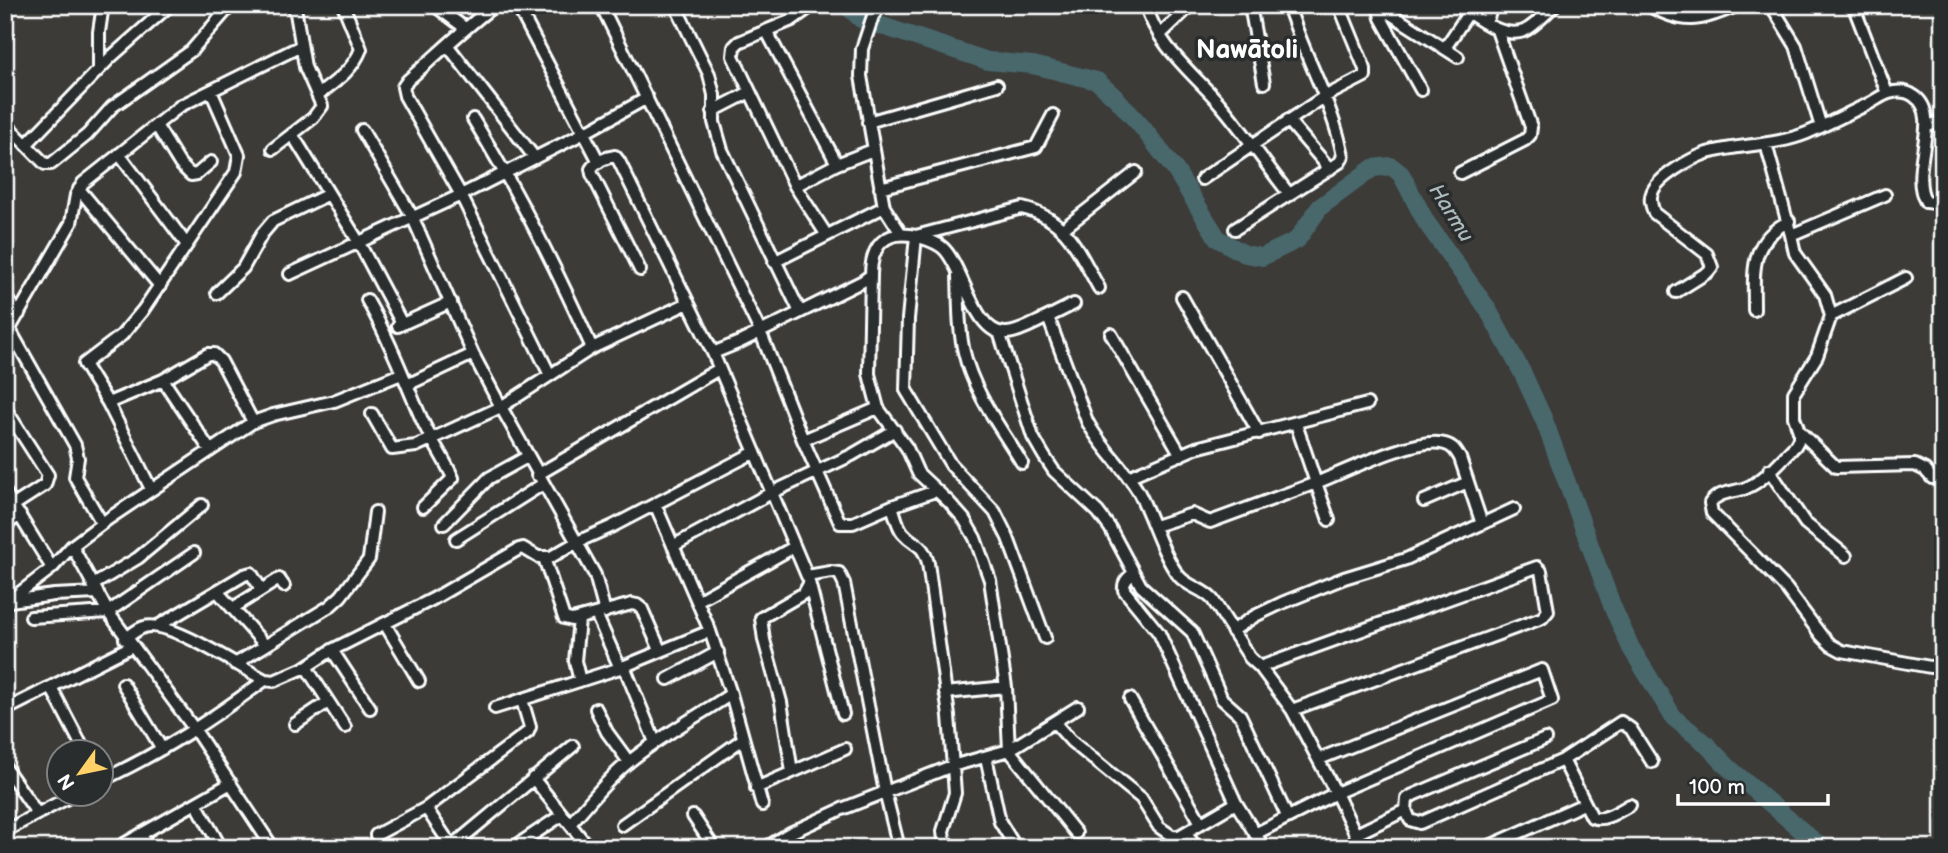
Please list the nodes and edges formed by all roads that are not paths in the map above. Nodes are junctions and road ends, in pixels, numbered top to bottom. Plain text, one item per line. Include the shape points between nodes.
1 (103, 5) edge
2 (170, 5) edge
3 (231, 5) edge
4 (292, 5) edge
5 (342, 5) edge
6 (435, 5) edge
7 (495, 5) edge
8 (517, 5) edge
9 (601, 5) edge
10 (675, 5) edge
11 (881, 5) edge
12 (1146, 5) edge
13 (1191, 5) edge
14 (1250, 5) edge
15 (1289, 5) edge
16 (1339, 5) edge
17 (1457, 5) edge
18 (1493, 5) edge
19 (1555, 5) edge
20 (1648, 5) edge
21 (1740, 5) edge
22 (1771, 5) edge
23 (1853, 5) edge
24 (812, 6) edge
25 (1378, 6) edge
26 (1469, 12) junction
27 (1486, 22) junction
28 (465, 28) junction
29 (1497, 30) junction
30 (767, 32) junction
31 (1160, 34) junction
32 (301, 46) junction
33 (448, 46) junction
34 (1445, 48) junction
35 (1458, 57) dead end
36 (99, 69) junction
37 (1264, 83) dead end
38 (997, 85) dead end
39 (1422, 90) dead end
40 (211, 91) junction
41 (750, 92) junction
42 (1887, 93) junction
43 (317, 95) junction
44 (1324, 97) junction
45 (646, 98) junction
46 (713, 111) junction
47 (1053, 114) dead end
48 (473, 119) dead end
49 (1288, 120) junction
50 (1943, 120) edge
51 (868, 122) junction
52 (5, 123) edge
53 (156, 125) junction
54 (1821, 127) junction
55 (1926, 127) junction
56 (362, 130) dead end
57 (584, 133) junction
58 (292, 134) junction
59 (1766, 144) junction
60 (26, 145) junction
61 (1252, 146) junction
62 (273, 149) dead end
63 (873, 150) junction
64 (119, 154) junction
65 (535, 158) junction
66 (211, 162) dead end
67 (599, 162) junction
68 (837, 164) junction
69 (1330, 169) junction
70 (1136, 172) dead end
71 (506, 173) junction
72 (1460, 173) dead end
73 (1202, 179) dead end
74 (796, 186) junction
75 (79, 188) junction
76 (880, 188) junction
77 (329, 194) junction
78 (1885, 194) dead end
79 (461, 195) junction
80 (1290, 195) junction
81 (1943, 200) edge
82 (884, 206) junction
83 (412, 216) junction
84 (1788, 221) junction
85 (1064, 228) junction
86 (1235, 229) dead end
87 (901, 232) junction
88 (826, 234) junction
89 (1791, 234) junction
90 (916, 236) junction
91 (358, 241) junction
92 (187, 246) junction
93 (774, 262) junction
94 (957, 268) junction
95 (640, 270) dead end
96 (290, 274) dead end
97 (871, 275) junction
98 (1906, 278) dead end
99 (160, 286) junction
100 (1099, 288) dead end
101 (1676, 292) dead end
102 (217, 293) dead end
103 (5, 297) edge
104 (1182, 298) dead end
105 (367, 300) dead end
106 (450, 303) junction
107 (688, 303) junction
108 (1074, 304) dead end
109 (1754, 310) dead end
110 (800, 312) junction
111 (19, 314) junction
112 (1830, 316) junction
113 (1048, 317) junction
114 (402, 324) junction
115 (760, 331) junction
116 (386, 332) junction
117 (999, 332) junction
118 (8, 334) edge
119 (1111, 334) dead end
120 (592, 348) junction
121 (713, 353) junction
122 (473, 354) junction
123 (719, 369) junction
124 (550, 375) junction
125 (404, 379) junction
126 (163, 380) junction
127 (108, 404) junction
128 (1367, 404) dead end
129 (501, 407) junction
130 (5, 408) edge
131 (878, 408) junction
132 (372, 414) dead end
133 (253, 422) junction
134 (1296, 424) junction
135 (895, 429) junction
136 (1799, 431) junction
137 (1258, 433) junction
138 (430, 439) junction
139 (803, 440) junction
140 (210, 450) junction
141 (755, 452) junction
142 (1181, 455) junction
143 (527, 457) junction
144 (1022, 464) dead end
145 (1769, 470) junction
146 (817, 471) junction
147 (1128, 477) junction
148 (540, 479) junction
149 (1943, 479) edge
150 (1468, 482) junction
151 (1316, 483) junction
152 (151, 489) junction
153 (935, 491) junction
154 (5, 492) edge
155 (773, 492) junction
156 (1424, 500) dead end
157 (655, 504) junction
158 (202, 505) dead end
159 (892, 506) junction
160 (423, 507) dead end
161 (1514, 509) dead end
162 (17, 510) junction
163 (375, 512) dead end
164 (1329, 520) dead end
165 (102, 523) junction
166 (444, 524) dead end
167 (1482, 524) junction
168 (5, 525) edge
169 (1155, 526) junction
170 (456, 539) dead end
171 (577, 542) junction
172 (72, 546) junction
173 (673, 546) junction
174 (794, 547) junction
175 (194, 553) dead end
176 (1846, 556) dead end
177 (544, 558) junction
178 (52, 568) junction
179 (1134, 573) junction
180 (808, 580) junction
181 (284, 586) dead end
182 (95, 589) junction
183 (261, 589) junction
184 (217, 592) junction
185 (697, 601) junction
186 (7, 602) edge
187 (233, 608) junction
188 (108, 612) junction
189 (601, 613) junction
190 (31, 617) dead end
191 (579, 619) junction
192 (385, 624) junction
193 (158, 626) junction
194 (710, 631) junction
195 (1233, 631) junction
196 (1045, 638) dead end
197 (128, 642) junction
198 (265, 645) junction
199 (332, 650) junction
200 (660, 650) junction
201 (718, 652) junction
202 (235, 664) junction
203 (1943, 666) edge
204 (306, 667) junction
205 (622, 667) junction
206 (1260, 667) junction
207 (265, 680) junction
208 (668, 680) dead end
209 (419, 681) dead end
210 (580, 681) junction
211 (124, 684) dead end
212 (51, 687) junction
213 (1006, 687) junction
214 (945, 693) junction
215 (732, 694) junction
216 (1130, 699) dead end
217 (522, 700) junction
218 (328, 702) junction
219 (1077, 707) dead end
220 (370, 708) dead end
221 (495, 708) dead end
222 (596, 709) dead end
223 (5, 710) edge
224 (1292, 710) junction
225 (843, 715) dead end
226 (1055, 723) junction
227 (295, 724) dead end
228 (345, 727) dead end
229 (195, 730) junction
230 (78, 738) edge
231 (743, 739) junction
232 (1545, 739) dead end
233 (655, 742) junction
234 (573, 746) dead end
235 (162, 749) junction
236 (845, 750) dead end
237 (1009, 750) junction
238 (986, 757) junction
239 (1320, 759) junction
240 (1563, 760) junction
241 (629, 762) junction
242 (1652, 762) dead end
243 (952, 766) junction
244 (5, 767) edge
245 (792, 772) junction
246 (116, 773) edge
247 (533, 778) junction
248 (231, 783) junction
249 (756, 788) junction
250 (885, 792) junction
251 (1336, 793) junction
252 (196, 803) junction
253 (1236, 803) junction
254 (1584, 804) junction
255 (762, 805) dead end
256 (1630, 806) dead end
257 (46, 808) edge
258 (425, 808) junction
259 (1406, 810) junction
260 (37, 813) junction
261 (562, 815) junction
262 (693, 816) dead end
263 (1287, 817) junction
264 (1201, 823) junction
265 (569, 824) junction
266 (622, 825) dead end
267 (5, 831) edge
268 (1076, 833) dead end
269 (141, 834) junction
270 (1255, 834) junction
271 (1356, 834) junction
272 (376, 835) dead end
273 (1177, 836) junction
274 (451, 847) edge
275 (767, 847) edge
276 (1490, 847) edge
277 (117, 848) edge
278 (148, 848) edge
279 (221, 848) edge
280 (273, 848) edge
281 (513, 848) edge
282 (589, 848) edge
283 (714, 848) edge
284 (899, 848) edge
285 (952, 848) edge
286 (1016, 848) edge
287 (1166, 848) edge
288 (1197, 848) edge
289 (1264, 848) edge
290 (1362, 848) edge

1 - 36 street
2 - 36 street
3 - 60 street via 191,51 111,107 57,160 45,164
4 - 32 street
5 - 43 street via 361,49 343,76
6 - 28 street
7 - 28 street
8 - 57 street
9 - 45 street
10 - 46 street via 709,74
11 - 51 street via 862,48
12 - 31 street
13 - 31 street
14 - 37 street
15 - 44 street
16 - 44 street via 1365,76
17 - 26 street
18 - 27 street
19 - 29 street via 1525,30
20 - 21 street via 1670,18 1687,20
22 - 54 street via 1796,46
23 - 42 street
24 - 30 street
25 - 34 street
25 - 39 street
26 - 27 street
26 - 34 street
27 - 29 street
28 - 33 street
29 - 72 street via 1530,135
30 - 41 street via 734,47 733,56
30 - 68 street
31 - 61 street
32 - 40 street
32 - 43 street
33 - 65 street
33 - 79 street via 403,87
34 - 35 street
36 - 60 street
38 - 51 street
40 - 53 street via 180,106
40 - 92 street via 239,155 239,165
41 - 46 street
41 - 74 street
42 - 54 street
42 - 55 street via 1912,93 1926,109
43 - 58 street via 322,106 319,112
44 - 49 street
44 - 69 street via 1343,156
45 - 57 street
45 - 115 street
46 - 93 street via 722,150
47 - 76 street via 1036,147
48 - 71 street
49 - 61 street
49 - 69 street
50 - 55 street
51 - 63 street
52 - 60 street
53 - 64 street
53 - 66 street via 191,175
54 - 59 street
55 - 81 street via 1921,194 1926,202
56 - 83 street
57 - 65 street
57 - 67 street
58 - 62 street
58 - 77 street
59 - 84 street
59 - 101 street via 1707,153 1683,164 1654,188 1650,196 1654,214 1711,261 1708,272
61 - 73 street
61 - 80 street
63 - 68 street
63 - 76 street
64 - 75 street
64 - 92 street
65 - 71 street
67 - 95 street via 592,174
67 - 107 street via 615,156 619,161
68 - 74 street
69 - 80 street
70 - 85 street
71 - 79 street
71 - 120 street
74 - 88 street
75 - 99 street
75 - 111 street via 71,223
76 - 82 street
77 - 91 street
77 - 102 street via 273,221 243,268
78 - 89 street
79 - 83 street
79 - 124 street
80 - 86 street
82 - 87 street
82 - 88 street
83 - 91 street
83 - 106 street
84 - 89 street
84 - 109 street via 1772,230 1757,252
85 - 90 street via 1022,208
85 - 100 street
87 - 90 street
87 - 97 street via 875,249
88 - 93 street
89 - 112 street via 1795,253 1825,295
90 - 94 street via 945,249
90 - 196 street via 906,390 951,465 995,512
91 - 96 street
91 - 114 street
92 - 99 street
93 - 110 street
94 - 117 street via 982,321
94 - 144 street via 969,369
97 - 110 street
97 - 131 street via 870,374
98 - 112 street
99 - 127 street via 122,335 85,364
103 - 111 street
104 - 137 street
105 - 116 street
106 - 114 street
106 - 122 street
107 - 120 street
107 - 121 street
108 - 113 street
110 - 115 street
111 - 118 street
112 - 136 street via 1817,356 1794,393
113 - 117 street via 1019,330
113 - 147 street via 1087,421
114 - 116 street
115 - 121 street
115 - 139 street
116 - 125 street
117 - 179 street via 1038,447 1055,471 1098,512
118 - 165 street via 75,445 75,477
119 - 142 street
120 - 124 street
121 - 123 street
122 - 125 street
122 - 129 street
123 - 141 street
123 - 148 street
124 - 129 street
125 - 133 street
125 - 138 street
126 - 127 street
126 - 133 street via 214,354
126 - 140 street
127 - 152 street
128 - 134 street
129 - 138 street
129 - 143 street
130 - 162 street via 48,475 46,485
131 - 135 street
131 - 139 street
132 - 138 street via 392,449
133 - 140 street
134 - 137 street
134 - 151 street
135 - 146 street
135 - 153 street via 918,473
136 - 145 street via 1795,446
136 - 149 street via 1836,467 1915,465 1932,478
137 - 142 street
138 - 160 street via 453,478
139 - 146 street
140 - 152 street
141 - 155 street
141 - 157 street
142 - 147 street
143 - 148 street
143 - 166 street via 489,478
145 - 176 street via 1805,523
145 - 203 street via 1753,485 1714,498 1710,503 1716,520 1787,588 1831,645 1842,651
146 - 155 street
146 - 159 street via 840,523 853,523
147 - 169 street
148 - 170 street
148 - 171 street
150 - 151 street via 1455,449 1426,442
150 - 156 street
150 - 167 street
151 - 164 street
151 - 169 street via 1210,522 1192,514
152 - 165 street
153 - 159 street
153 - 213 street via 957,510 975,538 990,580
154 - 162 street
155 - 173 street
155 - 174 street
157 - 171 street
157 - 173 street
158 - 182 street
159 - 214 street via 903,533 925,552
161 - 167 street
162 - 168 street
162 - 178 street
163 - 198 street via 371,553 341,596
165 - 172 street
167 - 195 street via 1406,559 1282,603
169 - 195 street via 1180,577 1207,593
171 - 177 street
171 - 189 street via 595,575
172 - 178 street
172 - 182 street
173 - 185 street
174 - 180 street
174 - 185 street
175 - 188 street
177 - 191 street via 562,615 568,621
177 - 192 street via 519,549
178 - 186 street
179 - 253 street via 1124,590 1159,633
179 - 263 street via 1151,596 1192,632 1222,699 1243,721
180 - 225 street
180 - 245 street via 804,593 761,618
180 - 250 street via 831,572 839,573 844,583
181 - 183 street via 279,579
182 - 186 street
182 - 188 street
183 - 184 street via 251,573
183 - 187 street
184 - 187 street
184 - 193 street
185 - 194 street
187 - 198 street
188 - 190 street
188 - 197 street
189 - 191 street
189 - 200 street via 637,605
189 - 205 street
191 - 210 street via 575,661
192 - 199 street
192 - 209 street
193 - 197 street via 146,626
193 - 202 street
194 - 200 street
194 - 201 street
195 - 206 street
197 - 212 street
197 - 229 street
198 - 202 street
199 - 204 street
199 - 220 street
200 - 205 street
201 - 208 street
201 - 215 street
202 - 207 street
204 - 207 street via 274,681
204 - 218 street
205 - 210 street
205 - 233 street
206 - 224 street
206 - 224 street via 1537,567 1542,575 1549,604 1542,618
207 - 229 street
210 - 217 street
211 - 235 street
212 - 223 street
212 - 230 street
213 - 214 street
213 - 237 street
214 - 243 street
215 - 231 street
215 - 233 street
216 - 264 street
217 - 221 street
217 - 258 street via 528,732
218 - 227 street
218 - 228 street
219 - 226 street
222 - 241 street
224 - 239 street
226 - 237 street
226 - 273 street via 1140,798 1158,827
229 - 235 street
229 - 248 street
231 - 249 street
231 - 266 street
232 - 259 street via 1413,795 1407,799
233 - 241 street
234 - 247 street
235 - 246 street
236 - 245 street
237 - 238 street
237 - 268 street
238 - 243 street
238 - 286 street via 1000,822
239 - 251 street
239 - 251 street via 1542,670 1552,700
240 - 242 street via 1621,722 1631,729
240 - 254 street
240 - 259 street via 1420,822 1410,820
241 - 265 street
243 - 250 street
243 - 285 street via 955,793 943,831
244 - 260 street
245 - 249 street
247 - 261 street
247 - 274 street
248 - 252 street
248 - 280 street
249 - 255 street
250 - 275 street
250 - 284 street
251 - 263 street
251 - 271 street
252 - 269 street
252 - 279 street
253 - 264 street
253 - 270 street
254 - 256 street via 1598,819
254 - 276 street
257 - 260 street
258 - 272 street
258 - 274 street
259 - 271 street
260 - 267 street
261 - 265 street
261 - 281 street
262 - 283 street
263 - 270 street
264 - 273 street
265 - 282 street
269 - 277 street
269 - 278 street
270 - 289 street
271 - 290 street
273 - 287 street
273 - 288 street via 1188,837

